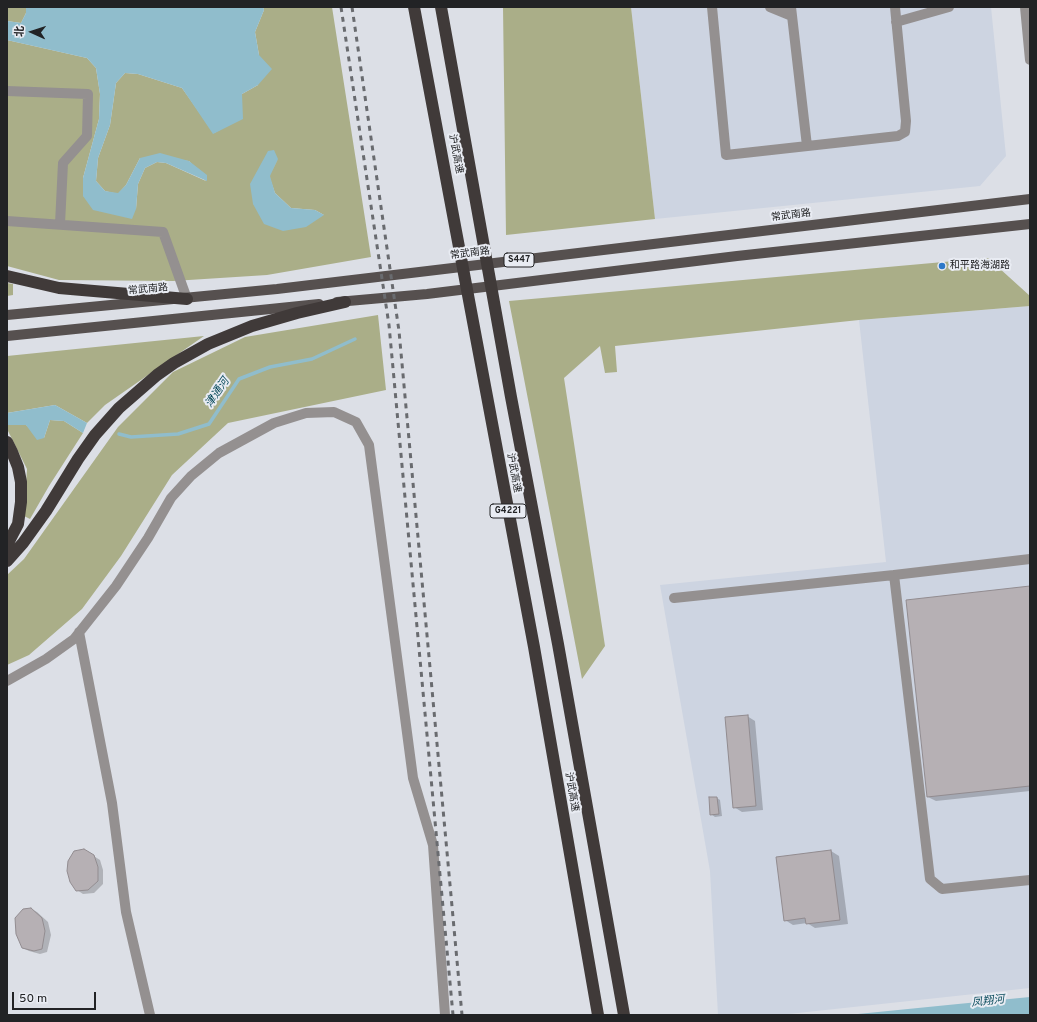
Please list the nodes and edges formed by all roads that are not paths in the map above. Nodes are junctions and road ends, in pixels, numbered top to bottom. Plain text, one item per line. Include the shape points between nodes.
1 (414, 7) edge
2 (441, 7) edge
3 (712, 7) edge
4 (770, 7) edge
5 (895, 7) edge
6 (949, 7) edge
7 (1025, 7) edge
8 (792, 12) edge
9 (896, 22) junction
10 (1030, 60) edge
11 (7, 91) edge
12 (807, 146) junction
13 (1030, 199) edge
14 (7, 220) edge
15 (60, 224) junction
16 (1030, 224) edge
17 (7, 276) edge
18 (187, 299) junction
19 (345, 302) junction
20 (7, 315) edge
21 (7, 336) edge
22 (7, 442) edge
23 (7, 545) edge
24 (1030, 558) edge
25 (7, 561) edge
26 (894, 575) junction
27 (674, 598) dead end
28 (79, 632) junction
29 (7, 680) edge
30 (1030, 880) edge
31 (150, 1015) edge
32 (446, 1015) edge
33 (598, 1015) edge
34 (624, 1015) edge

1 - 33 highway, 沪武高速 / G4221, bridge via 532,639
2 - 34 highway, 沪武高速 / G4221, bridge
3 - 12 street via 726,155
4 - 8 street
5 - 9 street
6 - 9 street
7 - 10 street
8 - 12 street
9 - 12 street via 906,121 904,132 898,136
11 - 15 street via 88,94 87,136 63,163
13 - 18 main road, 常武南路 / S447
14 - 15 street
15 - 18 street via 162,232
16 - 19 main road, S447
17 - 18 highway via 59,288
18 - 20 main road, 常武南路 / S447
19 - 21 main road, S447
19 - 25 highway via 297,312 252,326 208,344 157,375 119,408 95,435 46,511
22 - 23 highway via 18,467 21,482 18,524
24 - 26 street
26 - 27 street
26 - 30 street via 930,879 942,889
28 - 29 street via 74,639 46,659
28 - 31 street via 112,803 126,912
28 - 32 street via 116,586 171,498 191,476 219,453 274,423 306,413 334,412 356,422 369,446 413,778 433,845

